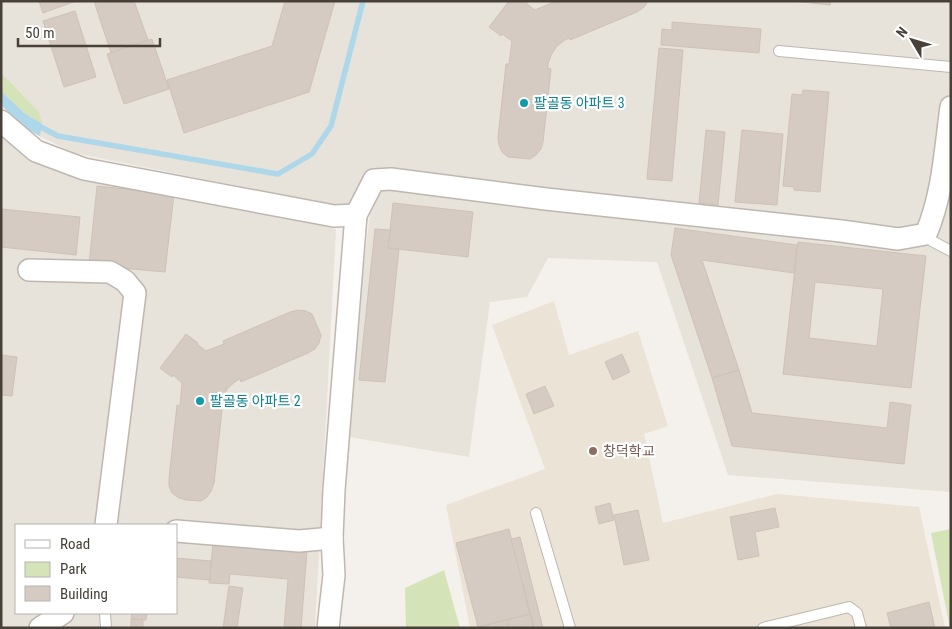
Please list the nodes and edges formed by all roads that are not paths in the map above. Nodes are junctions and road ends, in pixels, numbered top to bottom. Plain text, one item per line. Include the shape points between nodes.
1 (779, 51) dead end
2 (951, 67) edge
3 (951, 107) edge
4 (1, 121) edge
5 (356, 215) junction
6 (926, 234) junction
7 (951, 251) edge
8 (29, 270) dead end
9 (536, 513) dead end
10 (106, 524) edge
11 (178, 531) edge
12 (332, 538) junction
13 (61, 614) edge
14 (105, 614) edge
15 (40, 628) edge
16 (106, 628) edge
17 (328, 628) edge
18 (570, 628) edge
19 (763, 628) edge
20 (860, 628) edge

1 - 2 lane
3 - 6 street via 941,184
4 - 5 street via 36,152 84,169 334,216
5 - 6 street via 374,180 391,179 898,239
5 - 12 street
6 - 7 lane
8 - 10 street via 110,272 125,281 135,293
9 - 18 lane
11 - 12 street via 299,541
12 - 17 street via 334,575
13 - 15 street
14 - 16 lane
19 - 20 lane via 848,607 857,613

